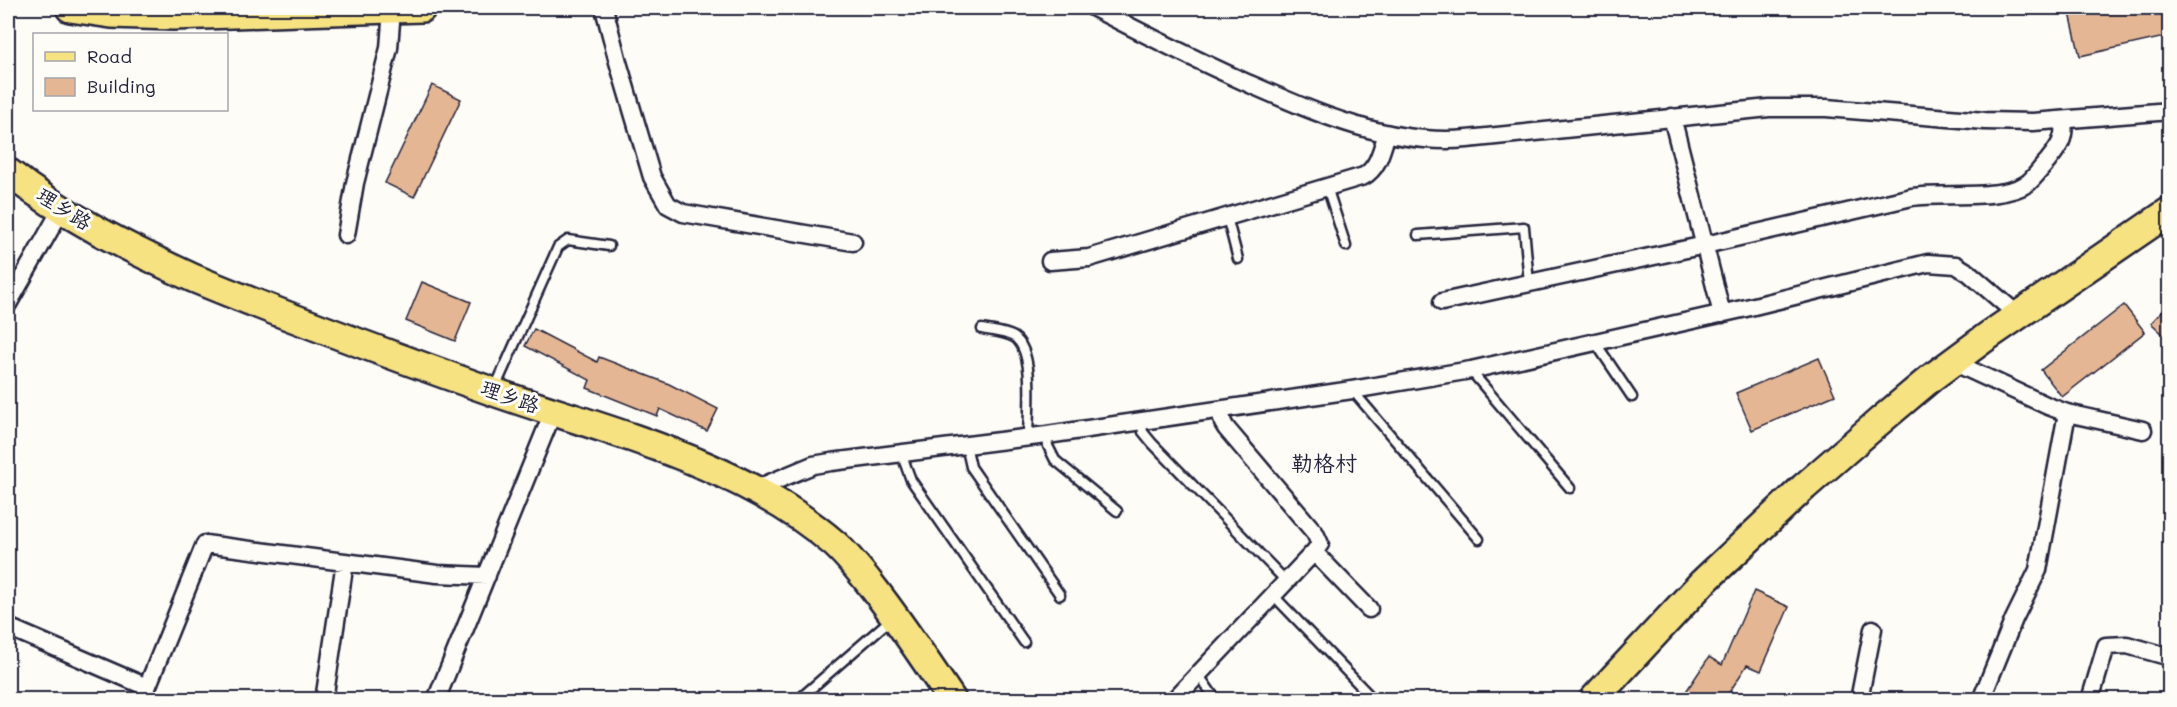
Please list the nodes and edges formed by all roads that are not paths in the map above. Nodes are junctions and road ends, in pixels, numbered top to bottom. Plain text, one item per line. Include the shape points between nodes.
1 (70, 8) edge
2 (423, 8) edge
3 (604, 8) edge
4 (1094, 8) edge
5 (392, 9) edge
6 (2169, 111) edge
7 (1672, 117) junction
8 (2063, 120) junction
9 (1387, 134) junction
10 (8, 172) edge
11 (1327, 188) junction
12 (61, 210) junction
13 (2169, 211) edge
14 (1227, 217) junction
15 (346, 235) dead end
16 (1418, 235) dead end
17 (853, 242) dead end
18 (1705, 245) junction
19 (609, 246) dead end
20 (1346, 246) dead end
21 (1238, 259) dead end
22 (1050, 261) dead end
23 (1529, 283) junction
24 (1442, 302) dead end
25 (8, 304) edge
26 (1722, 314) junction
27 (2019, 316) junction
28 (982, 328) dead end
29 (1594, 342) junction
30 (1953, 362) junction
31 (1471, 370) junction
32 (1352, 390) junction
33 (493, 392) junction
34 (1632, 397) dead end
35 (1220, 410) junction
36 (553, 412) junction
37 (2067, 413) junction
38 (1141, 421) junction
39 (2143, 430) dead end
40 (1047, 435) junction
41 (1028, 438) junction
42 (966, 445) junction
43 (901, 453) junction
44 (1570, 488) dead end
45 (753, 490) junction
46 (1118, 511) dead end
47 (1479, 538) dead end
48 (1314, 552) junction
49 (345, 562) junction
50 (488, 576) junction
51 (1286, 582) junction
52 (1060, 596) dead end
53 (1273, 596) junction
54 (1368, 609) dead end
55 (895, 615) junction
56 (8, 627) edge
57 (1873, 629) dead end
58 (1024, 642) dead end
59 (2169, 657) edge
60 (1198, 674) junction
61 (145, 693) edge
62 (324, 699) edge
63 (436, 699) edge
64 (798, 699) edge
65 (952, 699) edge
66 (1174, 699) edge
67 (1216, 699) edge
68 (1374, 699) edge
69 (1593, 699) edge
70 (1858, 699) edge
71 (1981, 699) edge
72 (2090, 699) edge

1 - 5 main road via 173,16
2 - 5 main road
3 - 17 street via 652,177 668,205 683,213
4 - 9 street via 1261,89 1340,121
5 - 15 street via 389,48
6 - 8 street
7 - 8 street via 1802,107 1985,121
7 - 9 street via 1449,141
7 - 18 street
8 - 18 street via 2065,133 2058,149 2029,182 2013,190 1912,197
9 - 11 street via 1371,172
10 - 12 main road, 理乡路
11 - 14 street
11 - 20 lane
12 - 25 street
12 - 33 main road, 理乡路 via 193,278
13 - 27 main road
14 - 21 lane
14 - 22 street via 1089,258
16 - 23 lane via 1524,227
18 - 23 street
18 - 26 street
19 - 33 lane via 568,240 558,248
23 - 24 street
26 - 27 street via 1928,263 1942,263 1969,273
26 - 29 street
27 - 30 main road
28 - 41 lane via 1014,337 1025,352
29 - 31 street
29 - 34 lane
30 - 37 street
30 - 69 main road via 1764,523 1679,606
31 - 32 street
31 - 44 lane
32 - 35 street
32 - 47 lane
33 - 36 main road, 理乡路
35 - 38 street
35 - 48 street via 1226,428 1318,537 1320,544
36 - 45 main road, 理乡路 via 666,451
36 - 50 street
37 - 39 street
37 - 71 street via 2038,570
38 - 40 street
38 - 51 lane via 1152,444
40 - 41 street
40 - 46 lane via 1055,460
41 - 42 street
42 - 43 street
42 - 52 lane via 971,467
43 - 45 street via 813,465
43 - 58 lane via 911,480
45 - 55 main road, 理乡路 via 837,546
48 - 51 street
48 - 54 street
49 - 50 street
49 - 61 street via 205,544
49 - 62 street
50 - 63 street
51 - 53 street
53 - 60 street
53 - 68 lane
55 - 64 lane
55 - 65 main road, 理乡路
56 - 61 street
57 - 70 street
59 - 72 street via 2127,645 2106,646
60 - 66 street
60 - 67 lane

